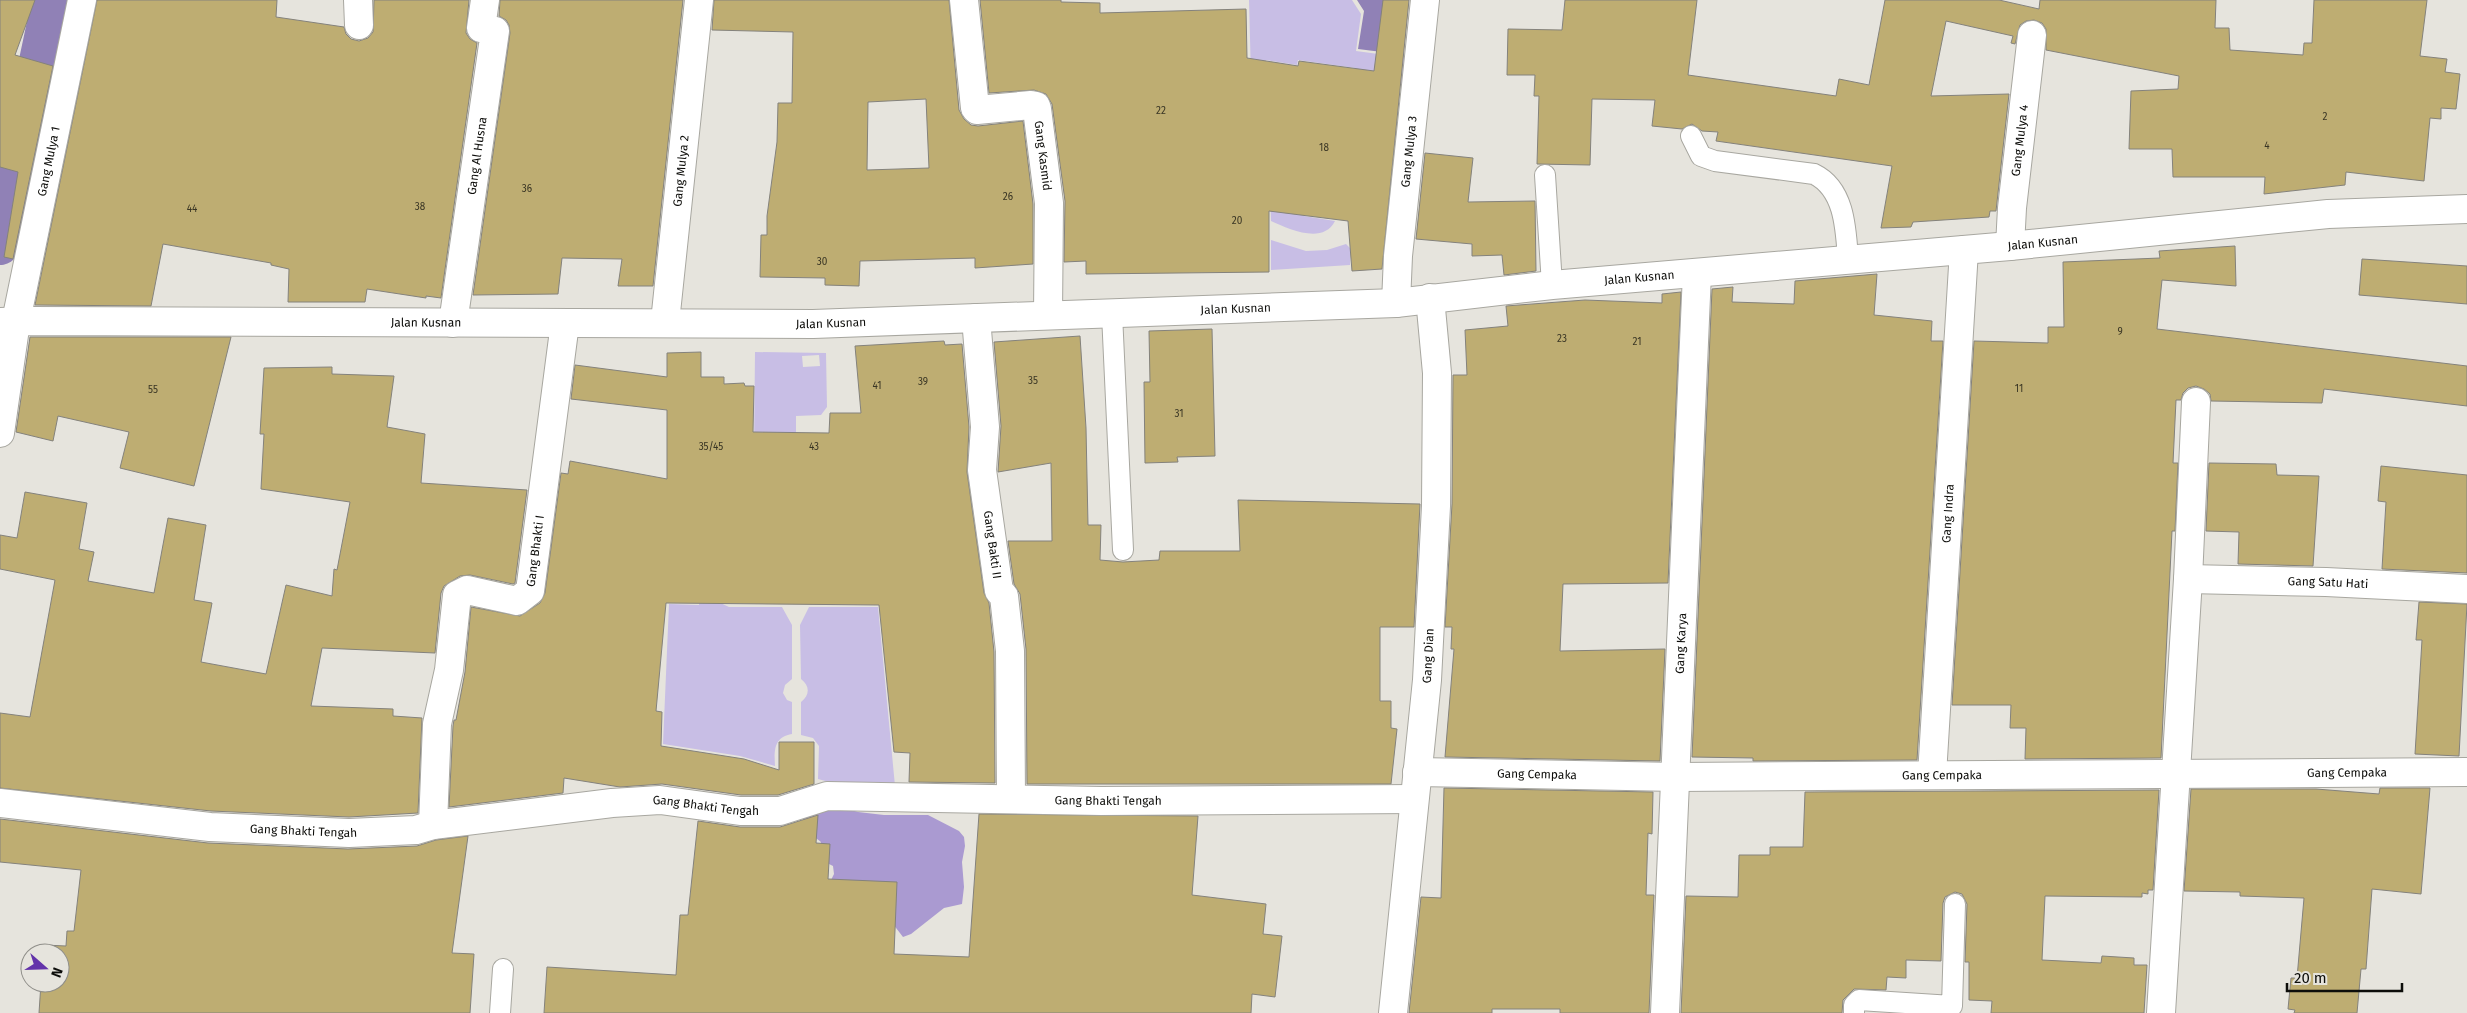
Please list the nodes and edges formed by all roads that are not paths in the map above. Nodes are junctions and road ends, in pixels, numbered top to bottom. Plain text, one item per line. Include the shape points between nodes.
1 (82, 0) edge
2 (485, 0) edge
3 (964, 0) edge
4 (1425, 0) edge
5 (698, 10) edge
6 (2032, 35) dead end
7 (1691, 136) dead end
8 (1545, 175) dead end
9 (2467, 209) edge
10 (2010, 246) junction
11 (1964, 250) junction
12 (1847, 252) junction
13 (1697, 273) junction
14 (1551, 275) junction
15 (1397, 281) junction
16 (1430, 298) junction
17 (1112, 314) junction
18 (1048, 316) junction
19 (976, 318) junction
20 (7, 322) edge
21 (453, 322) junction
22 (665, 322) junction
23 (565, 323) junction
24 (2196, 402) dead end
25 (0, 433) edge
26 (1123, 550) dead end
27 (2188, 579) junction
28 (2467, 589) edge
29 (1418, 772) junction
30 (2467, 772) edge
31 (2175, 773) junction
32 (1932, 775) junction
33 (1677, 777) junction
34 (1011, 799) junction
35 (1414, 799) junction
36 (0, 802) edge
37 (433, 825) junction
38 (1955, 904) dead end
39 (503, 969) dead end
40 (500, 1013) edge
41 (1393, 1013) edge
42 (1665, 1013) edge
43 (1854, 1013) edge
44 (2160, 1013) edge

1 - 20 street, Gang Mulya 1
2 - 21 street, Gang Al Husna via 481,28 495,31
3 - 18 street, Gang Kasmid via 975,108 1031,105 1037,109 1049,203
4 - 15 street, Gang Mulya 3
5 - 22 street, Gang Mulya 2
6 - 10 street, Gang Mulya 4
7 - 12 lane via 1701,156 1715,161 1814,174 1826,180 1843,213
8 - 14 lane
9 - 10 street, Jalan Kusnan via 2328,214
10 - 11 street, Jalan Kusnan
11 - 12 street, Jalan Kusnan
11 - 32 street, Gang Indra
12 - 13 street, Jalan Kusnan
13 - 14 street, Jalan Kusnan
13 - 33 street, Gang Karya
14 - 16 street, Jalan Kusnan
15 - 16 street, Jalan Kusnan
15 - 17 street, Jalan Kusnan
16 - 29 street, Gang Dian via 1437,374 1436,506 1427,680
17 - 18 street, Jalan Kusnan
17 - 26 lane
18 - 19 street, Jalan Kusnan
19 - 22 street, Jalan Kusnan via 813,324
19 - 34 street, Gang Bakti II via 985,427 982,470 1010,651
20 - 21 street, Jalan Kusnan
20 - 25 street, Gang Mulya 1
21 - 23 street, Jalan Kusnan
22 - 23 street, Jalan Kusnan
23 - 37 street, Gang Bhakti I via 530,591 517,601 467,590 458,595 449,670 437,724
24 - 27 street
27 - 28 street, Gang Satu Hati
27 - 31 street
29 - 33 street, Gang Cempaka
29 - 35 street, Gang Dian
30 - 31 street, Gang Cempaka
31 - 32 street, Gang Cempaka
31 - 44 street
32 - 33 street, Gang Cempaka
33 - 42 street, Gang Karya
34 - 35 street, Gang Bhakti Tengah
34 - 37 street, Gang Bhakti Tengah via 828,796 780,811 748,811 660,800
35 - 41 street, Gang Dian
36 - 37 street, Gang Bhakti Tengah via 210,827 349,832 416,830
38 - 43 lane via 1952,1006 1859,1000 1854,1005
39 - 40 lane

